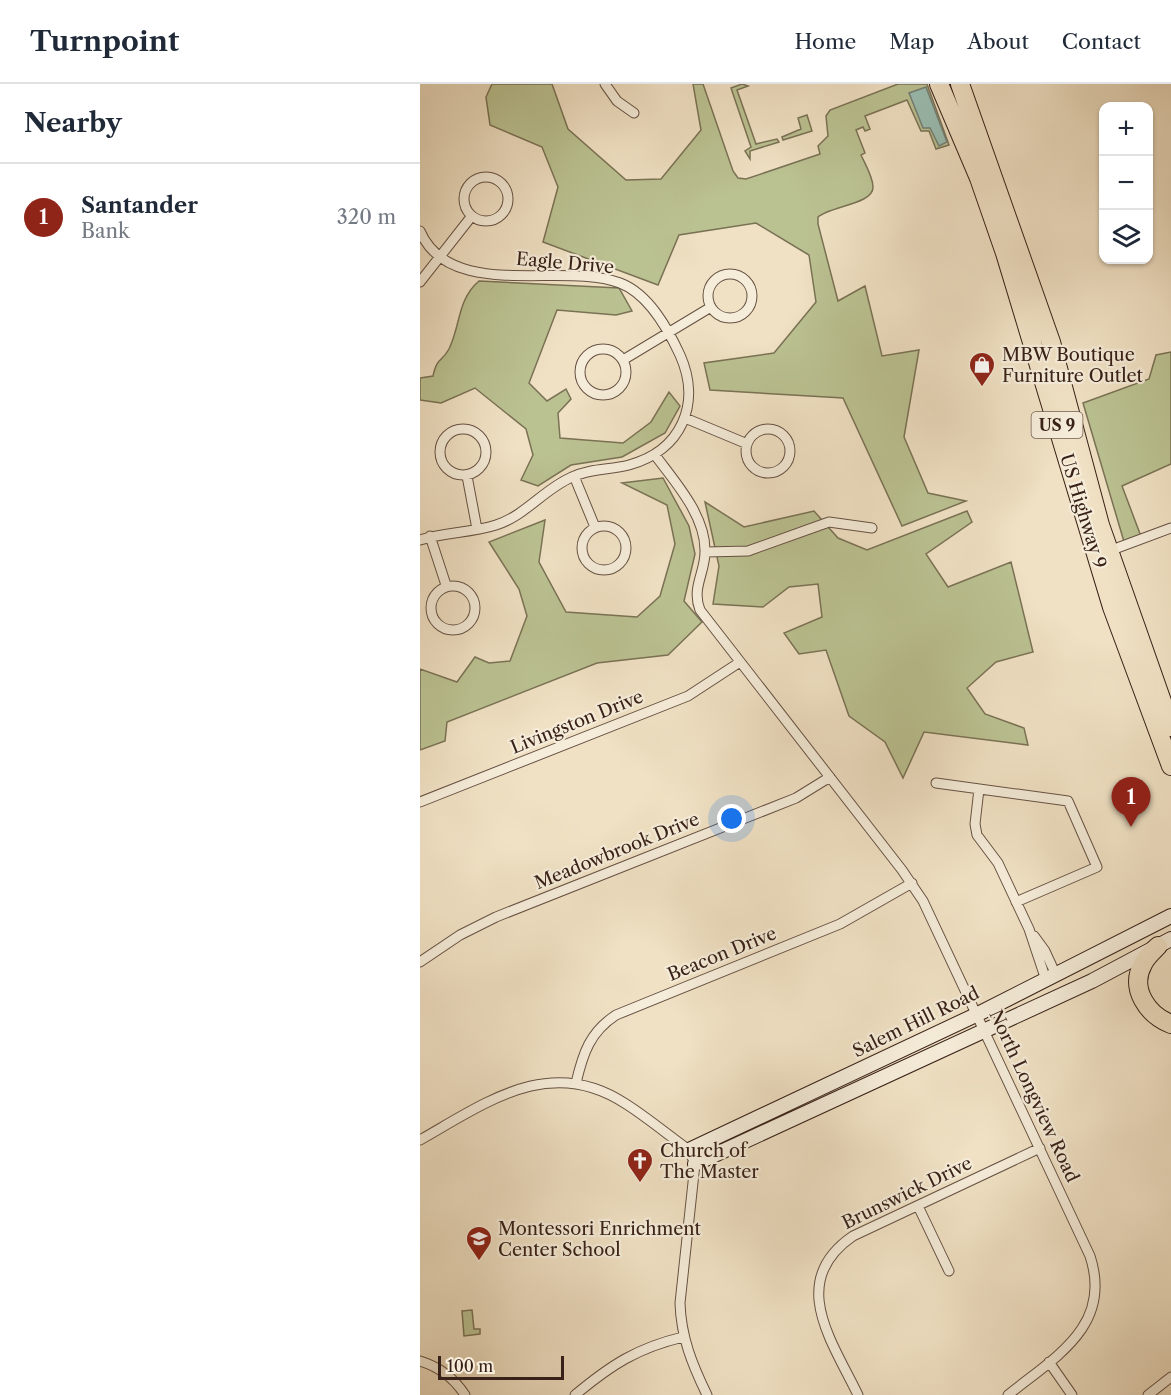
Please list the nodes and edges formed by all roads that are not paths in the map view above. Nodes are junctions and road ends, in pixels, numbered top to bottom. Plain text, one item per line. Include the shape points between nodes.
1 (605, 84) edge
2 (939, 84) edge
3 (960, 84) edge
4 (634, 113) dead end
5 (471, 217) junction
6 (420, 231) edge
7 (440, 256) junction
8 (420, 282) edge
9 (711, 307) junction
10 (668, 333) junction
11 (623, 360) junction
12 (686, 418) junction
13 (745, 443) junction
14 (655, 455) junction
15 (467, 476) junction
16 (574, 476) junction
17 (595, 527) junction
18 (872, 528) dead end
19 (1171, 528) edge
20 (477, 529) junction
21 (430, 536) junction
22 (420, 540) edge
23 (1109, 551) junction
24 (706, 552) junction
25 (446, 585) junction
26 (740, 662) junction
27 (1167, 702) edge
28 (1171, 727) edge
29 (1171, 766) edge
30 (830, 777) junction
31 (936, 783) dead end
32 (979, 789) junction
33 (420, 802) edge
34 (912, 883) junction
35 (1016, 902) junction
36 (1171, 916) edge
37 (1165, 942) edge
38 (420, 962) edge
39 (1051, 977) junction
40 (1069, 991) junction
41 (978, 1014) junction
42 (1171, 1024) edge
43 (985, 1028) junction
44 (576, 1083) junction
45 (420, 1140) edge
46 (1040, 1148) junction
47 (689, 1150) junction
48 (694, 1164) junction
49 (918, 1206) junction
50 (949, 1271) dead end
51 (683, 1337) junction
52 (420, 1361) edge
53 (1049, 1362) junction
54 (1171, 1377) edge
55 (465, 1395) edge
56 (575, 1395) edge
57 (707, 1395) edge
58 (858, 1395) edge
59 (1008, 1395) edge
60 (1072, 1395) edge
61 (1148, 1395) edge

1 - 4 street via 617,101
2 - 29 highway, US Highway 9 / US 9 via 979,178 1005,253 1112,607
3 - 23 highway, US Highway 9 / US 9 via 1054,351
5 - 5 street via 489,221 505,212 507,193 496,179 483,177 467,186 463,199
5 - 7 street
6 - 7 street, Eagle Drive
7 - 8 street
7 - 10 street, Eagle Drive via 473,272 617,282 638,294
9 - 9 street via 725,317 745,314 752,303 748,285 732,274 721,274 709,290
9 - 10 street
10 - 11 street
10 - 12 street, Eagle Drive via 687,370
11 - 11 street via 606,350 592,352 582,364 581,378 599,396 614,392 625,377
12 - 13 street
12 - 14 street
13 - 13 street via 748,461 763,474 779,471 790,456 787,439 774,429 756,433
14 - 16 street via 627,466 598,468
14 - 24 street via 697,518
15 - 15 street via 484,461 485,447 474,433 463,430 449,434 440,455 446,468
15 - 20 street
16 - 17 street
16 - 20 street via 554,486 514,517
17 - 17 street via 584,539 583,558 592,568 611,569 623,559 626,542 616,529
18 - 24 street via 829,522 748,550
19 - 23 street
20 - 21 street
21 - 22 street
21 - 25 street
23 - 27 highway, US Highway 9 / US 9
24 - 26 street, North Longview Road via 696,587 698,603
25 - 25 street via 434,597 431,614 439,625 457,629 471,621 476,603 465,589
26 - 30 street, North Longview Road
26 - 33 street, Livingston Drive via 688,696
27 - 28 highway, US Highway 9 / US 9
30 - 34 street, North Longview Road
30 - 38 street, Meadowbrook Drive via 796,798 496,917
31 - 32 street
32 - 35 street via 977,835 999,862
32 - 35 street via 1068,801 1097,867
34 - 41 street, North Longview Road
34 - 44 street, Beacon Drive via 840,924 616,1015 590,1040
35 - 39 street via 1045,951
36 - 39 street, Salem Hill Road
37 - 40 street, Salem Hill Road
37 - 42 highway via 1141,968 1140,994 1152,1014
39 - 40 street
39 - 41 street, Salem Hill Road
40 - 43 street, Salem Hill Road
41 - 43 street, North Longview Road
41 - 47 street, Salem Hill Road
43 - 46 street, North Longview Road
43 - 48 street, Salem Hill Road
44 - 45 street via 548,1082 514,1089
44 - 47 street via 627,1104
46 - 49 street, Brunswick Drive
46 - 53 street, North Longview Road via 1085,1244 1095,1281 1093,1306 1084,1326
47 - 48 street
48 - 51 street via 680,1303
49 - 50 street
49 - 58 street, Brunswick Drive via 841,1244 828,1258 820,1276 820,1312
51 - 56 street via 627,1356
51 - 57 street
52 - 55 street via 444,1371
53 - 59 street, North Longview Road
53 - 60 street
54 - 61 street

